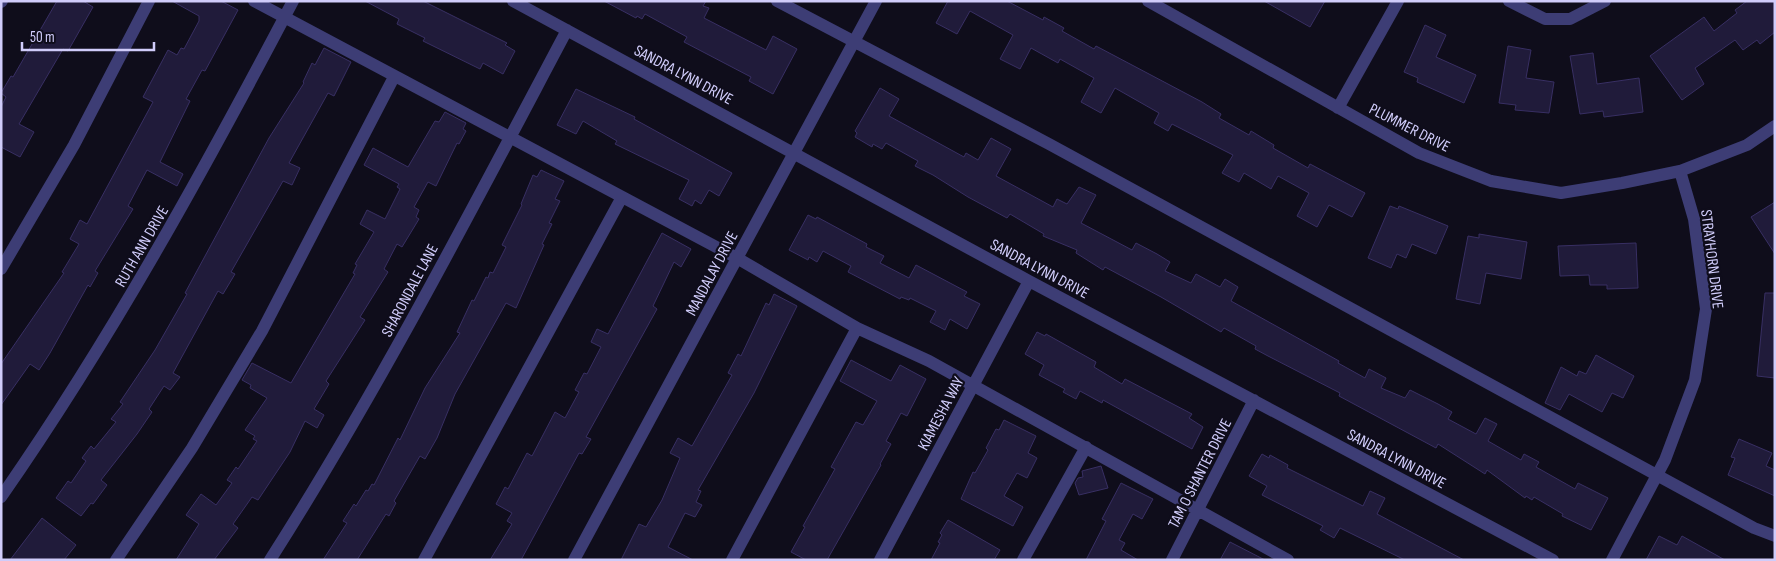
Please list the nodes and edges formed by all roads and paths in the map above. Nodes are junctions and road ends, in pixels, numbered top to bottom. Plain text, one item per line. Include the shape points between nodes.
1 (149, 1) edge
2 (254, 1) edge
3 (293, 1) edge
4 (513, 1) edge
5 (778, 1) edge
6 (876, 1) edge
7 (1148, 1) edge
8 (1398, 1) edge
9 (1509, 1) edge
10 (1605, 1) edge
11 (284, 18) junction
12 (567, 30) junction
13 (854, 42) junction
14 (394, 76) junction
15 (1338, 108) junction
16 (1775, 126) edge
17 (510, 138) junction
18 (794, 152) junction
19 (1680, 171) junction
20 (622, 197) junction
21 (737, 258) junction
22 (1, 269) edge
23 (1030, 281) junction
24 (857, 328) junction
25 (973, 387) junction
26 (1254, 400) junction
27 (1086, 447) junction
28 (1658, 474) junction
29 (1, 497) edge
30 (1198, 509) junction
31 (1775, 536) edge
32 (116, 560) edge
33 (270, 560) edge
34 (424, 560) edge
35 (574, 560) edge
36 (732, 560) edge
37 (880, 560) edge
38 (1023, 560) edge
39 (1172, 560) edge
40 (1288, 560) edge
41 (1553, 560) edge
42 (1612, 560) edge

1 - 22 street via 74,145
2 - 11 street
3 - 11 street, RUTH ANN DRIVE
4 - 12 street, SANDRA LYNN DRIVE
5 - 13 street
6 - 13 street, MANDALAY DRIVE
7 - 15 street, PLUMMER DRIVE
8 - 15 street
9 - 10 street via 1545,19 1570,19
11 - 14 street
11 - 29 street, RUTH ANN DRIVE via 166,236 54,421
12 - 17 street, SHARONDALE LANE
12 - 18 street, SANDRA LYNN DRIVE
13 - 18 street, MANDALAY DRIVE
13 - 28 street
14 - 17 street
14 - 32 street via 262,331 192,448
15 - 19 street, PLUMMER DRIVE via 1419,153 1491,181 1561,193
16 - 19 street via 1747,145
17 - 20 street
17 - 33 street, SHARONDALE LANE via 381,378
18 - 21 street, MANDALAY DRIVE
18 - 23 street, SANDRA LYNN DRIVE
19 - 28 street, STRAYHORN DRIVE via 1694,219 1706,309 1695,380
20 - 21 street
20 - 34 street
21 - 24 street
21 - 35 street, MANDALAY DRIVE
23 - 25 street, KIAMESHA WAY
23 - 26 street, SANDRA LYNN DRIVE
24 - 25 street
24 - 36 street
25 - 27 street
25 - 37 street, KIAMESHA WAY
26 - 30 street, TAM O SHANTER DRIVE
26 - 41 street, SANDRA LYNN DRIVE
27 - 30 street
27 - 38 street
28 - 31 street via 1754,528
28 - 42 street, STRAYHORN DRIVE
30 - 39 street, TAM O SHANTER DRIVE
30 - 40 street

